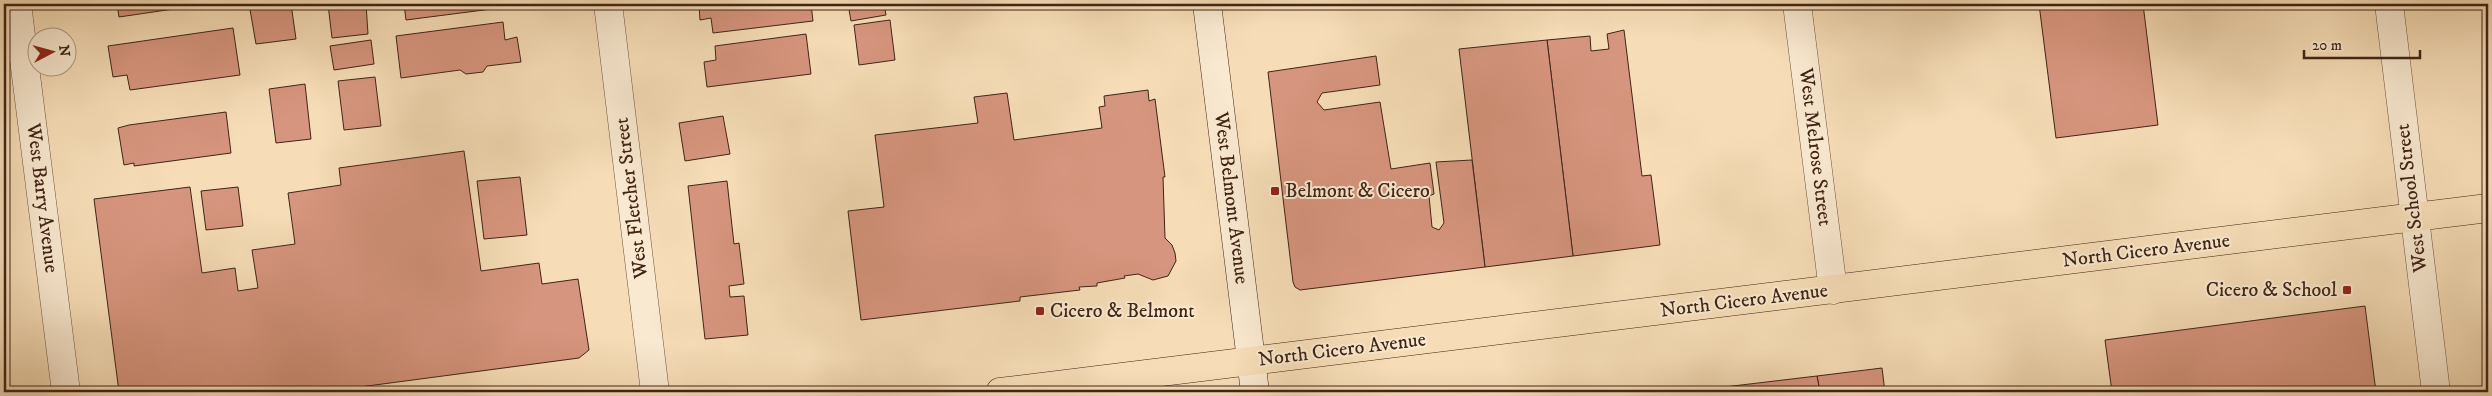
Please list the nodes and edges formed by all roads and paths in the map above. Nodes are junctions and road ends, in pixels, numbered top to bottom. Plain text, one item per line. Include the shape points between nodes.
1 (17, 4) edge
2 (608, 4) edge
3 (1207, 4) edge
4 (1797, 4) edge
5 (2389, 4) edge
6 (2488, 208) edge
7 (2414, 218) junction
8 (1832, 290) junction
9 (1252, 361) junction
10 (66, 392) edge
11 (656, 392) edge
12 (1000, 392) edge
13 (1255, 392) edge
14 (2436, 392) edge

1 - 10 street, West Barry Avenue
2 - 11 street, West Fletcher Street
3 - 9 street, West Belmont Avenue
4 - 8 street, West Melrose Street
5 - 7 street, West School Street
6 - 7 main road, North Cicero Avenue
7 - 8 main road, North Cicero Avenue
7 - 14 street, West School Street
8 - 9 main road, North Cicero Avenue
9 - 12 main road, North Cicero Avenue
9 - 13 street, West Belmont Avenue

